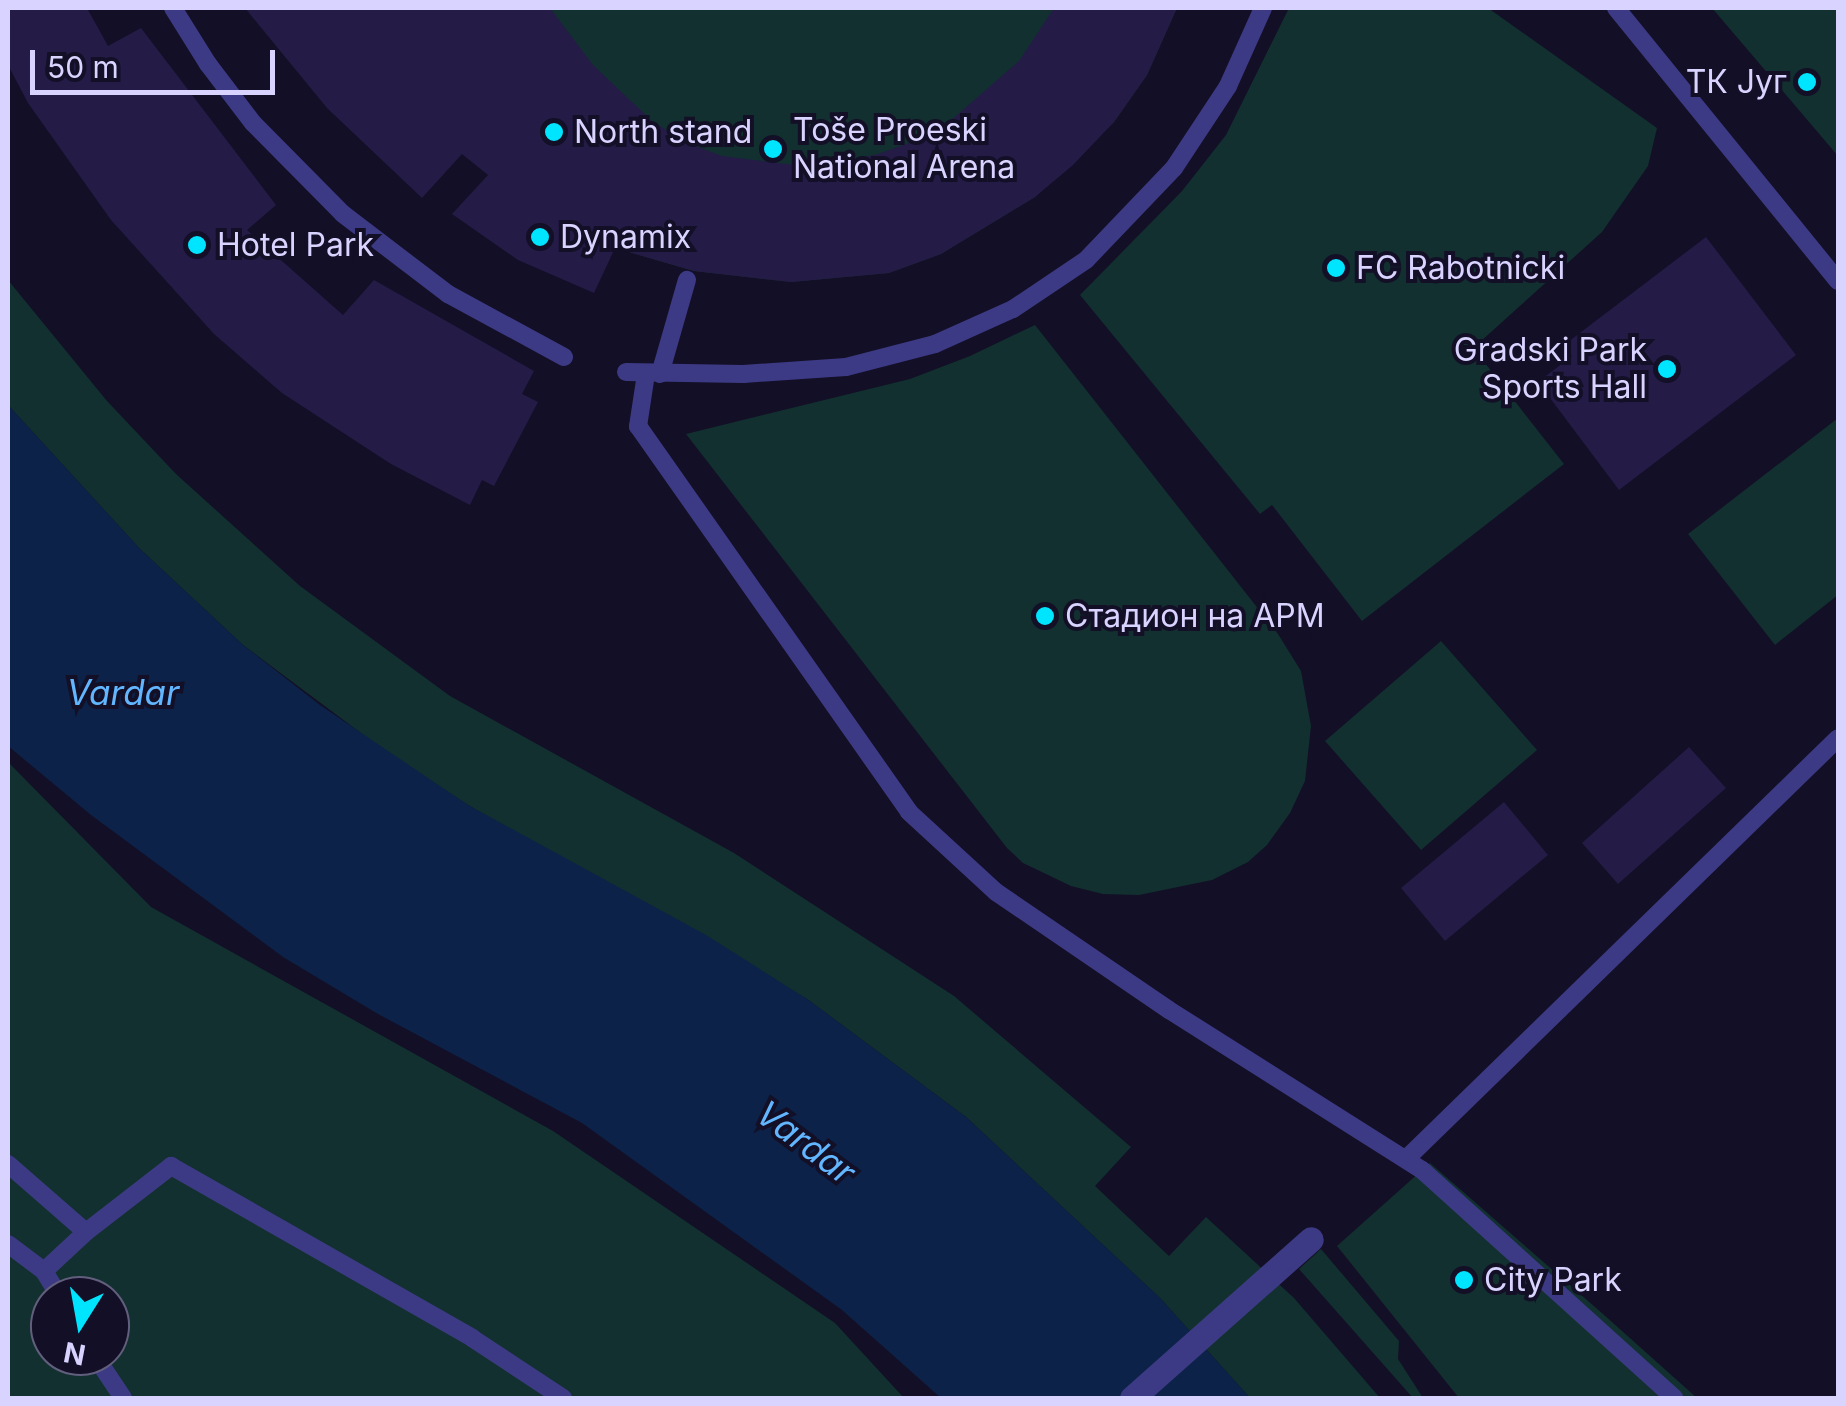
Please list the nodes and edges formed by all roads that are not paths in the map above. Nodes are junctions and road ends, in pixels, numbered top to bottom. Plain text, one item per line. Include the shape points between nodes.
1 (174, 8) edge
2 (1263, 8) edge
3 (1616, 8) edge
4 (687, 280) dead end
5 (1838, 282) edge
6 (564, 357) dead end
7 (626, 372) dead end
8 (653, 374) junction
9 (1838, 738) edge
10 (1406, 1159) junction
11 (8, 1164) edge
12 (86, 1232) junction
13 (1311, 1240) dead end
14 (8, 1244) edge
15 (44, 1271) junction
16 (47, 1276) edge
17 (108, 1376) edge
18 (123, 1398) edge
19 (563, 1398) edge
20 (1132, 1398) edge
21 (1674, 1398) edge

1 - 6 lane via 253,123 343,214 448,294
2 - 8 lane via 1228,86 1174,168 1086,260 1013,309 935,344 846,367
3 - 5 lane
4 - 8 lane
7 - 8 lane
8 - 10 lane via 638,426 909,812 996,892
9 - 10 lane
10 - 21 lane
11 - 12 lane
12 - 15 lane
12 - 19 lane via 171,1166 472,1338
13 - 20 street
14 - 15 lane
15 - 16 lane
17 - 18 lane

